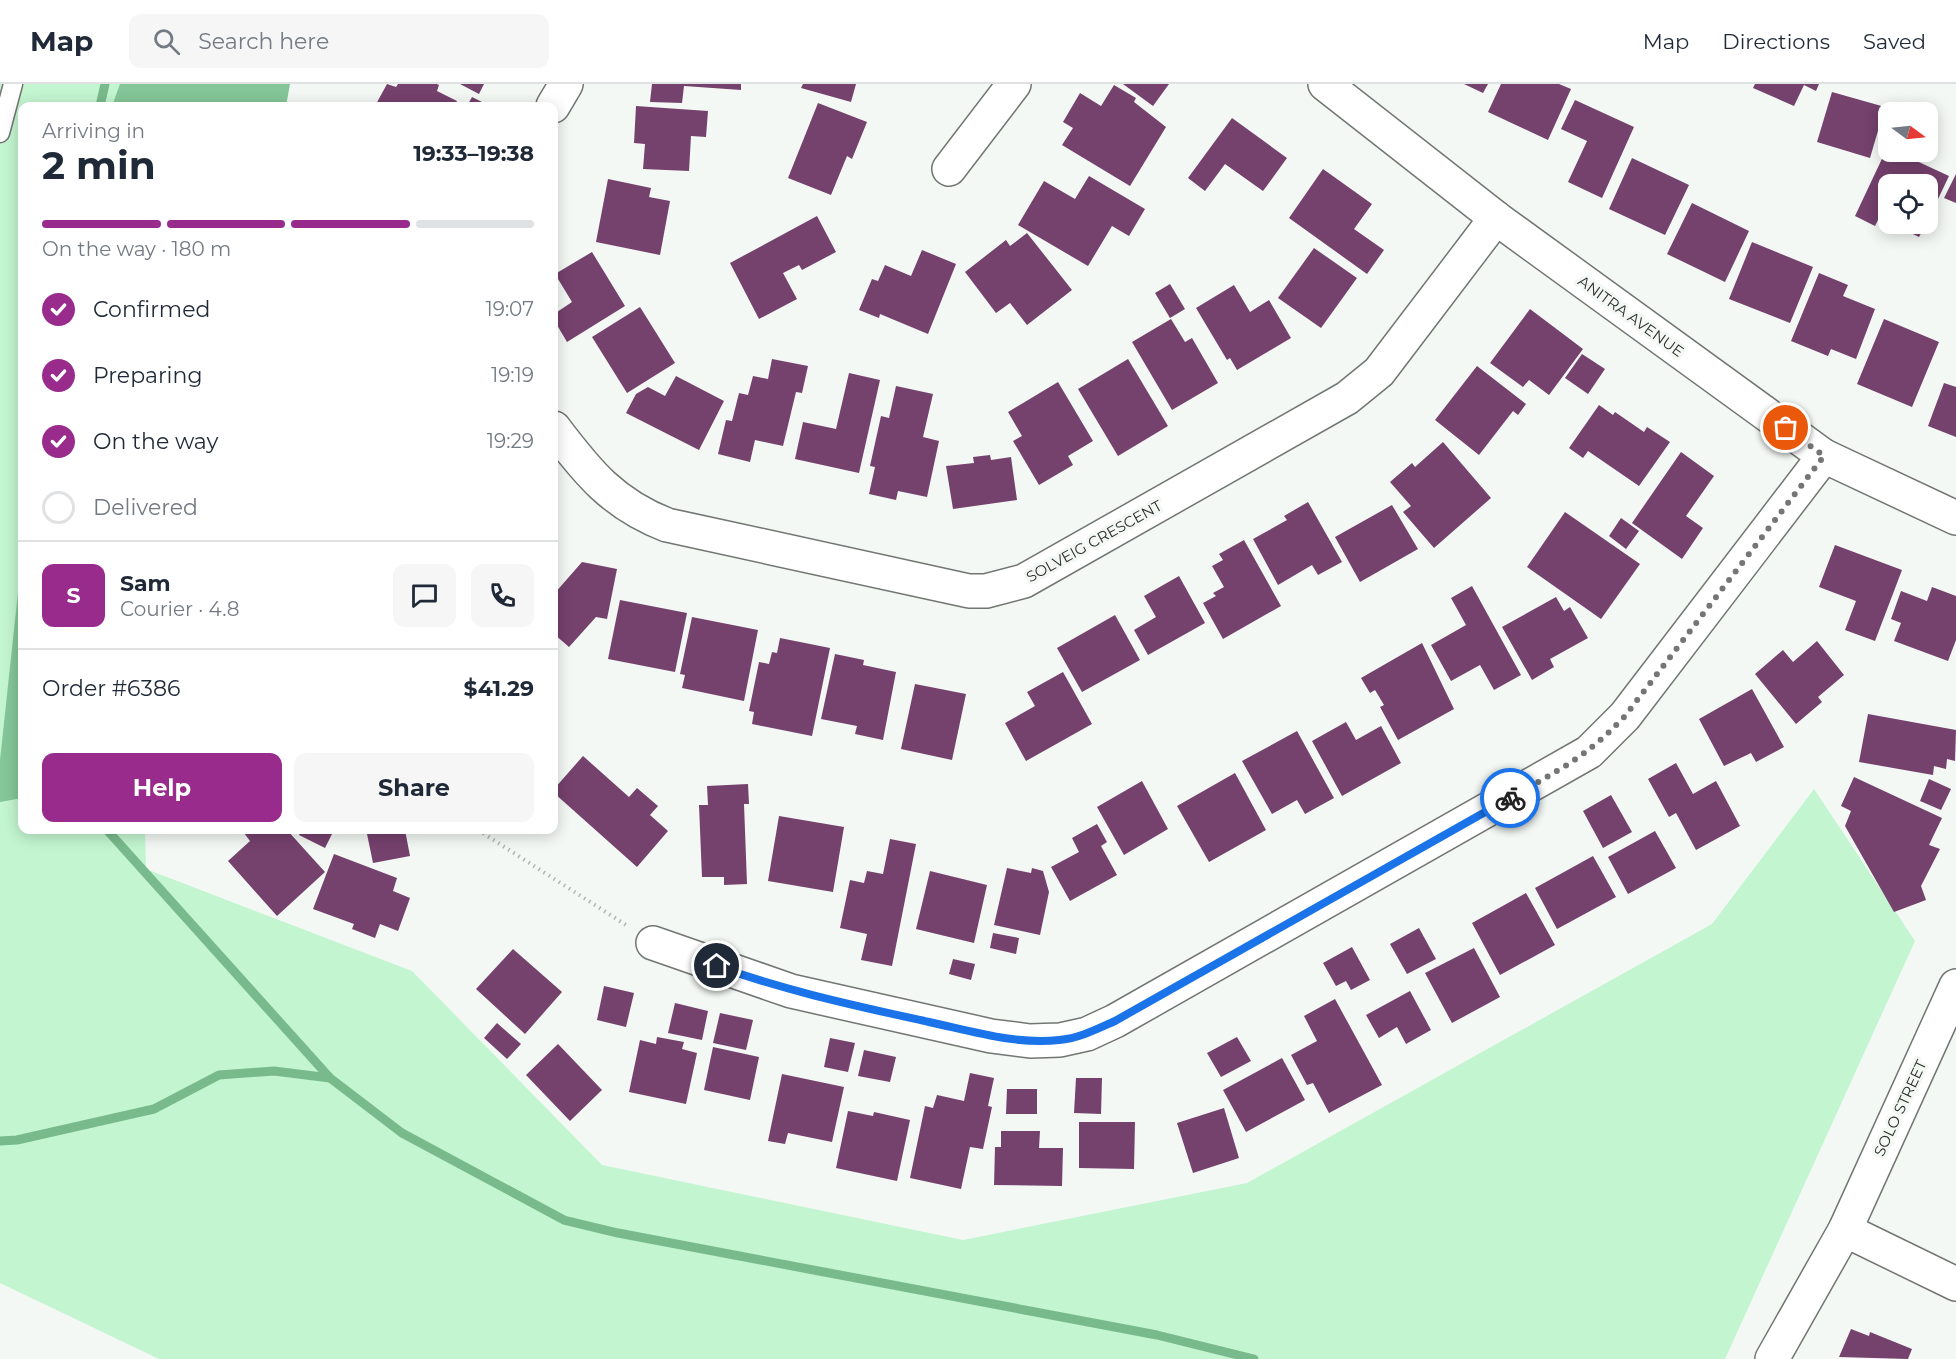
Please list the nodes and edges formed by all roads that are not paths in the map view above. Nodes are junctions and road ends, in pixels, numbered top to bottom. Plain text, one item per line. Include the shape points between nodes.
1 (13, 84) edge
2 (566, 84) edge
3 (1014, 84) edge
4 (1325, 84) edge
5 (555, 102) edge
6 (0, 133) edge
7 (949, 169) dead end
8 (1496, 218) junction
9 (558, 433) edge
10 (1824, 456) junction
11 (1956, 518) edge
12 (653, 942) road end
13 (1956, 986) edge
14 (1845, 1230) junction
15 (1956, 1284) edge
16 (1772, 1359) edge

1 - 6 lane
2 - 5 street
3 - 7 street
4 - 8 street, ANITRA AVENUE
8 - 9 street, SOLVEIG CRESCENT via 1379,372 1347,399 1024,581 1008,586 969,591 667,525 640,514 602,487
8 - 10 street, ANITRA AVENUE
10 - 11 street, ANITRA AVENUE
10 - 12 street via 1625,716 1589,752 1087,1034 1030,1041 991,1036 791,991
13 - 14 street, SOLO STREET
14 - 15 street
14 - 16 street, SOLO STREET

